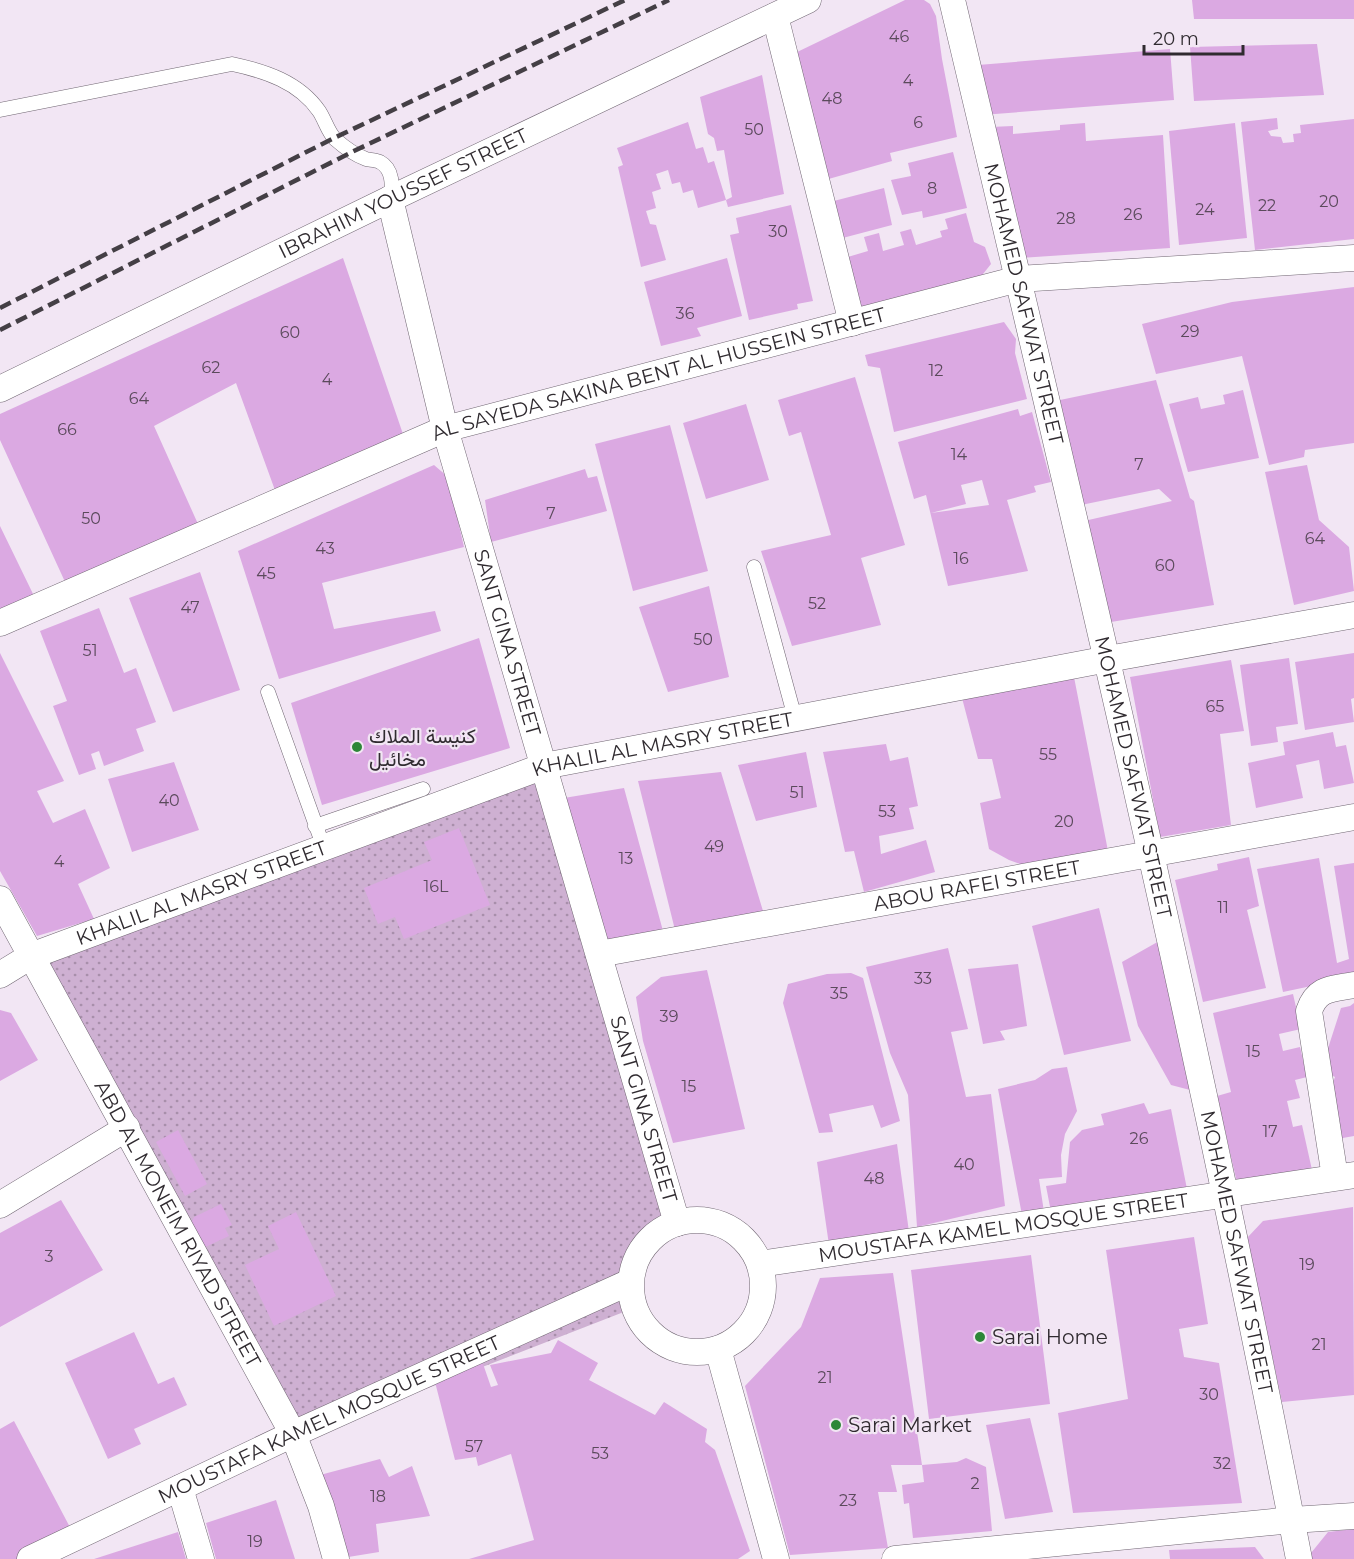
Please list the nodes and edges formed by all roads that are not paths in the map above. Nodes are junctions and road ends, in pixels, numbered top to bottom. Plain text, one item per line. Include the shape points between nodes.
1 (808, 0) edge
2 (952, 0) edge
3 (775, 16) junction
4 (0, 111) edge
5 (390, 199) junction
6 (1354, 258) edge
7 (1018, 279) junction
8 (852, 323) junction
9 (0, 389) edge
10 (445, 429) junction
11 (754, 567) dead end
12 (1354, 615) edge
13 (0, 623) edge
14 (1108, 658) junction
15 (268, 692) dead end
16 (795, 718) junction
17 (544, 766) junction
18 (423, 789) dead end
19 (1354, 817) edge
20 (320, 837) junction
21 (1151, 854) junction
22 (0, 899) edge
23 (599, 954) junction
24 (31, 956) junction
25 (0, 975) edge
26 (1354, 986) edge
27 (127, 1128) junction
28 (1345, 1176) edge
29 (1226, 1194) junction
30 (0, 1205) edge
31 (676, 1223) junction
32 (760, 1264) junction
33 (630, 1282) junction
34 (718, 1349) junction
35 (293, 1434) junction
36 (180, 1488) junction
37 (1354, 1516) edge
38 (1292, 1520) junction
39 (30, 1559) edge
40 (201, 1559) edge
41 (336, 1559) edge
42 (776, 1559) edge
43 (895, 1559) edge
44 (1299, 1559) edge

1 - 3 street, IBRAHIM YOUSSEF STREET
2 - 7 street, MOHAMED SAFWAT STREET
3 - 5 street, IBRAHIM YOUSSEF STREET
3 - 8 street
4 - 5 lane via 232,64 265,71 294,87 318,109 334,138 352,152 381,163 390,173
5 - 9 street, IBRAHIM YOUSSEF STREET
5 - 10 street, SANT GINA STREET
6 - 7 street, AL SAYEDA SAKINA BENT AL HUSSEIN STREET
7 - 8 street, AL SAYEDA SAKINA BENT AL HUSSEIN STREET
7 - 14 street, MOHAMED SAFWAT STREET
8 - 10 street, AL SAYEDA SAKINA BENT AL HUSSEIN STREET
10 - 13 street, AL SAYEDA SAKINA BENT AL HUSSEIN STREET
10 - 17 street, SANT GINA STREET
11 - 16 lane
12 - 14 street, KHALIL AL MASRY STREET
14 - 16 street, KHALIL AL MASRY STREET
14 - 21 street, MOHAMED SAFWAT STREET
15 - 20 lane
16 - 17 street, KHALIL AL MASRY STREET
17 - 20 street, KHALIL AL MASRY STREET
17 - 23 street, SANT GINA STREET
18 - 20 lane
19 - 21 street, ABOU RAFEI STREET
20 - 24 street, KHALIL AL MASRY STREET
21 - 23 street, ABOU RAFEI STREET
21 - 29 street, MOHAMED SAFWAT STREET
22 - 24 street, ABD AL MONEIM RIYAD STREET
23 - 31 street, SANT GINA STREET
24 - 25 street, KHALIL AL MASRY STREET
24 - 27 street, ABD AL MONEIM RIYAD STREET
26 - 28 street via 1321,992 1308,1018
27 - 30 street
27 - 35 street, ABD AL MONEIM RIYAD STREET
28 - 29 street, MOUSTAFA KAMEL MOSQUE STREET
29 - 32 street, MOUSTAFA KAMEL MOSQUE STREET
29 - 38 street, MOHAMED SAFWAT STREET
31 - 32 street via 693,1219 727,1226 741,1236
31 - 33 street via 652,1237 641,1251
32 - 34 street via 760,1308 743,1333
33 - 34 street via 638,1317 658,1340 687,1352
33 - 35 street, MOUSTAFA KAMEL MOSQUE STREET
34 - 42 street
35 - 36 street, MOUSTAFA KAMEL MOSQUE STREET
35 - 41 street, ABD AL MONEIM RIYAD STREET via 321,1506
36 - 39 street, MOUSTAFA KAMEL MOSQUE STREET
36 - 40 street
37 - 38 street
38 - 43 street
38 - 44 street, MOHAMED SAFWAT STREET

